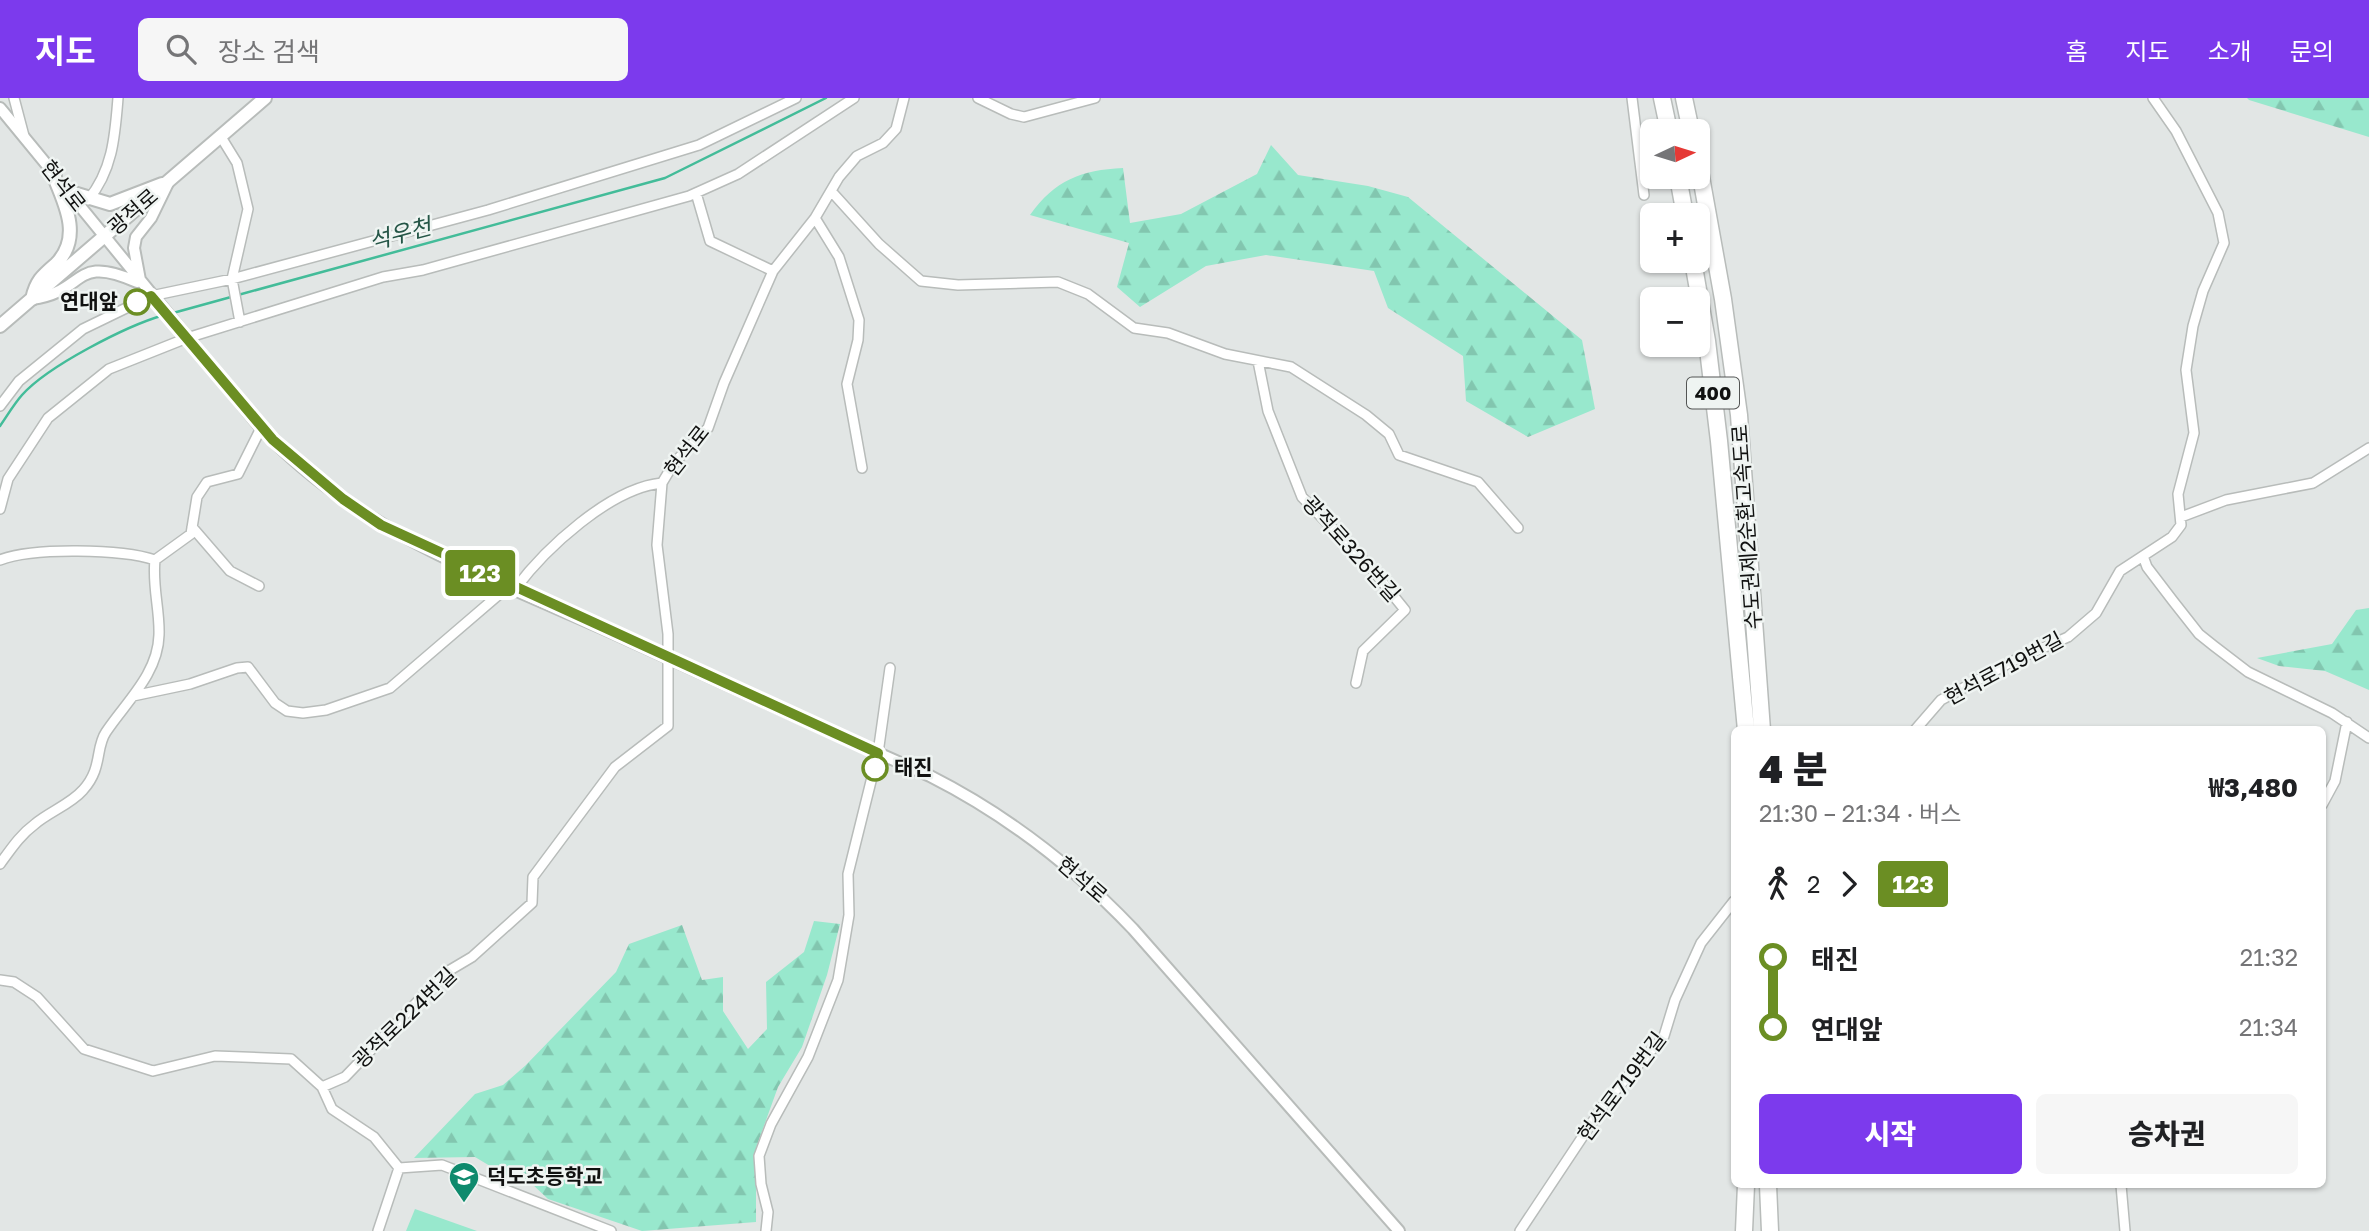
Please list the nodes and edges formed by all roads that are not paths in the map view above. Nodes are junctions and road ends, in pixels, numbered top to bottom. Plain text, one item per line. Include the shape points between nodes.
1 (14, 98) edge
2 (118, 98) edge
3 (265, 98) edge
4 (796, 98) edge
5 (854, 98) edge
6 (904, 98) edge
7 (978, 98) edge
8 (1095, 98) edge
9 (1632, 98) edge
10 (1662, 98) edge
11 (1684, 98) edge
12 (2152, 98) edge
13 (0, 108) edge
14 (1666, 119) edge
15 (1688, 119) edge
16 (24, 135) junction
17 (221, 136) junction
18 (51, 170) junction
19 (169, 181) junction
20 (1703, 189) edge
21 (67, 191) junction
22 (831, 191) junction
23 (696, 192) junction
24 (1644, 195) dead end
25 (88, 200) junction
26 (815, 218) junction
27 (103, 238) junction
28 (772, 271) junction
29 (1695, 273) edge
30 (232, 279) junction
31 (140, 283) junction
32 (151, 296) junction
33 (32, 299) junction
34 (240, 322) junction
35 (0, 326) edge
36 (185, 336) junction
37 (1258, 361) junction
38 (0, 406) edge
39 (261, 428) junction
40 (2369, 448) edge
41 (862, 468) dead end
42 (662, 483) junction
43 (0, 509) edge
44 (2181, 517) junction
45 (192, 527) junction
46 (1518, 528) dead end
47 (2143, 556) junction
48 (0, 560) edge
49 (155, 561) junction
50 (259, 586) dead end
51 (512, 588) junction
52 (667, 658) junction
53 (890, 668) dead end
54 (1356, 683) dead end
55 (133, 696) junction
56 (2347, 723) junction
57 (1746, 726) edge
58 (1762, 726) edge
59 (1918, 726) edge
60 (2369, 738) edge
61 (878, 753) junction
62 (2326, 798) edge
63 (0, 864) edge
64 (1731, 904) edge
65 (0, 980) edge
66 (322, 1087) junction
67 (399, 1168) junction
68 (1747, 1188) edge
69 (1768, 1188) edge
70 (2121, 1188) edge
71 (378, 1231) edge
72 (611, 1231) edge
73 (766, 1231) edge
74 (1399, 1231) edge
75 (1520, 1231) edge
76 (1747, 1231) edge
77 (1770, 1231) edge
78 (2125, 1231) edge

1 - 16 street
2 - 25 street, 현석로 via 115,138 105,177
3 - 17 main road, 광적로
4 - 30 street via 699,145 488,210
5 - 23 street via 782,148
6 - 22 street via 896,129 883,143 857,156
7 - 8 street via 1024,117
9 - 24 street
10 - 14 highway
11 - 15 highway
12 - 44 street via 2176,131 2218,213 2224,243 2203,291 2186,370 2194,433 2178,494
13 - 16 street, 현석로
16 - 18 street, 현석로
17 - 19 main road, 광적로
17 - 30 street via 237,163 248,209
18 - 21 street, 현석로
18 - 33 main road via 71,231 59,261 36,281
19 - 25 main road via 119,202
19 - 27 main road, 광적로
19 - 31 street via 136,237
20 - 58 highway, 수도권제2순환고속도로 / 400 via 1739,415
21 - 25 main road
21 - 27 street, 현석로
22 - 26 street
22 - 37 street via 878,244 921,281 958,285 1058,282 1088,294 1134,328 1168,333
23 - 28 street via 710,241
23 - 34 street via 423,270 383,277
26 - 28 street, 현석로
26 - 41 street via 839,257 859,320 859,340 846,384
27 - 31 street, 현석로
27 - 33 main road, 광적로
28 - 42 street, 현석로 via 708,428 674,463
29 - 57 highway, 수도권제2순환고속도로 / 400 via 1707,341
30 - 32 street
30 - 34 street
31 - 32 street, 현석로
31 - 33 street via 113,271 92,270 53,297
32 - 36 street, 현석로
32 - 38 street via 83,329 19,381
33 - 35 main road, 광적로
34 - 36 street
36 - 39 street, 현석로
36 - 43 street via 109,369 48,418 8,479
37 - 46 street via 1291,367 1366,415 1389,434 1399,455 1478,482
37 - 54 street, 광적로326번길 via 1268,411 1302,497 1405,610 1363,651
39 - 45 street via 238,474 207,482 197,497
39 - 51 street, 현석로 via 365,515
40 - 44 street via 2313,483 2226,500
42 - 51 street, 현석로 via 630,490 603,506
42 - 52 street via 657,545
44 - 47 street, 현석로719번길 via 2172,537
45 - 49 street via 191,534
45 - 50 street via 230,571
47 - 56 street via 2182,612 2214,646 2248,672
47 - 59 street, 현석로719번길 via 2120,571 2096,612 2068,636 1941,699
48 - 49 street via 13,555 87,552 134,553
49 - 55 street via 159,635 155,659
51 - 52 street, 현석로
51 - 55 street via 390,688 326,710 287,711 275,703 248,667
52 - 61 street, 현석로
52 - 66 street, 광적로224번길 via 668,726 615,767 533,877 532,903 472,957 445,973 345,1077
53 - 61 street
55 - 63 street via 104,734 99,768 82,792 36,823
56 - 60 street
56 - 62 street via 2335,781
61 - 73 street via 848,874 849,915 838,980 808,1057 771,1124 760,1156 768,1212
61 - 74 street, 현석로 via 985,805 1097,891
64 - 75 street, 현석로719번길 via 1696,953 1664,1036 1607,1100
65 - 66 street via 14,982 37,997 84,1049 153,1071 215,1056 290,1059
66 - 67 street via 332,1109 374,1137
67 - 71 street
67 - 72 street via 442,1165
68 - 76 highway
69 - 77 highway
70 - 78 street

